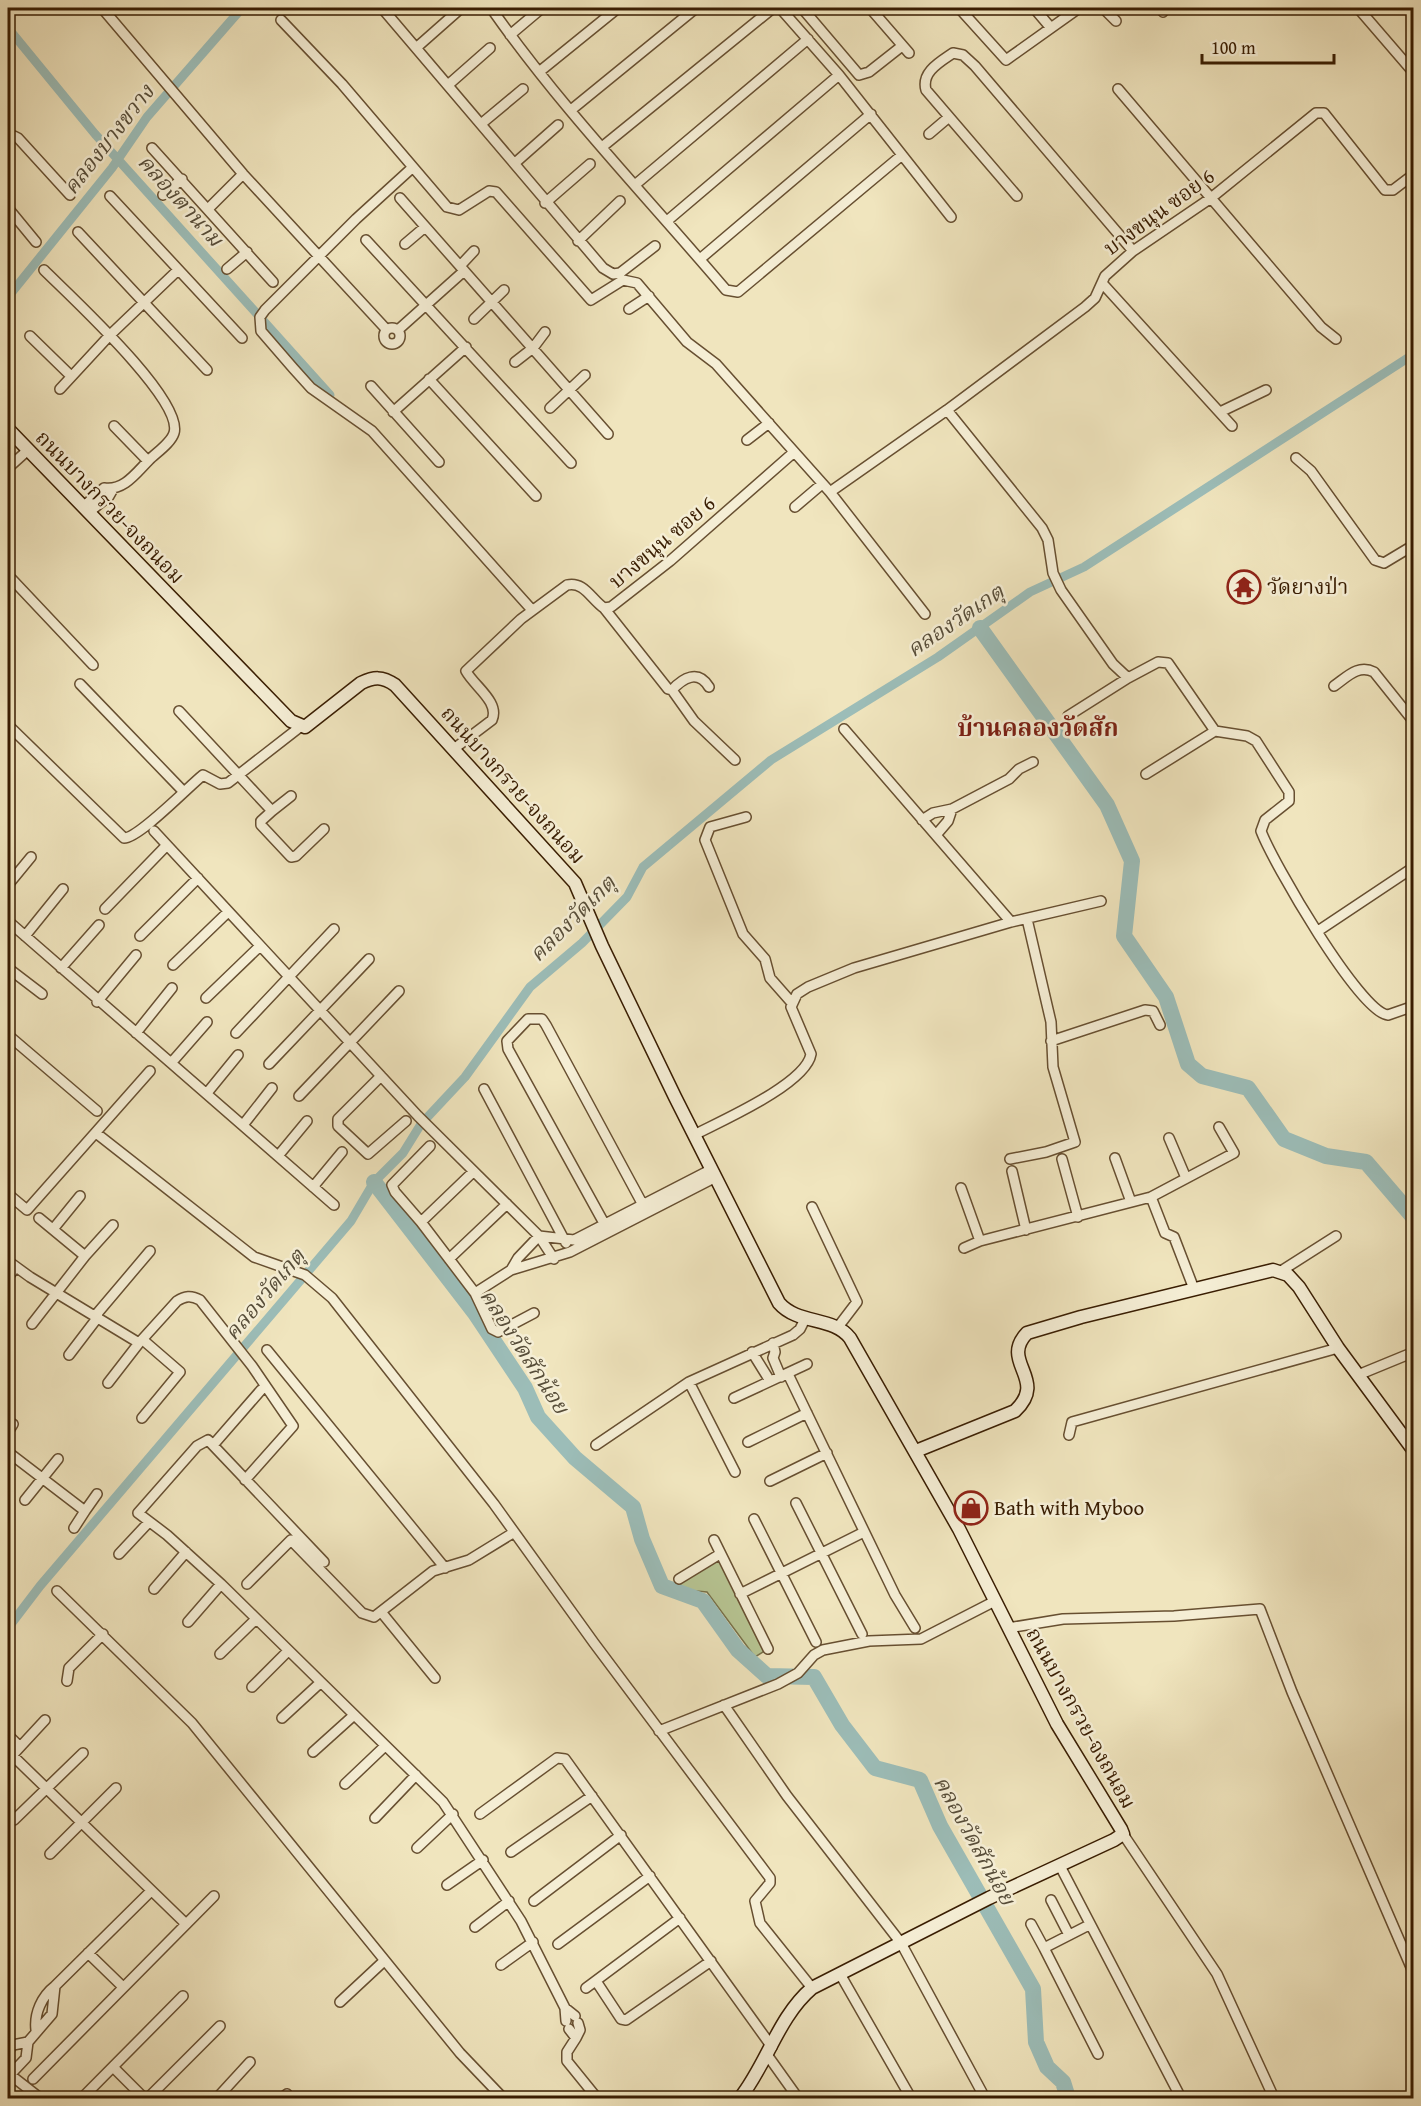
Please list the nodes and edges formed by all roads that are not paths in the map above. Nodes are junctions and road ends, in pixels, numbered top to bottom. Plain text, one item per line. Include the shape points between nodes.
1 (102, 8) edge
2 (385, 8) edge
3 (491, 8) edge
4 (542, 8) edge
5 (618, 8) edge
6 (696, 8) edge
7 (773, 8) edge
8 (780, 8) edge
9 (802, 8) edge
10 (870, 8) edge
11 (959, 8) edge
12 (1034, 8) edge
13 (1079, 8) edge
14 (1103, 8) edge
15 (1358, 8) edge
16 (459, 10) dead end
17 (281, 20) dead end
18 (1116, 21) dead end
19 (1051, 28) junction
20 (510, 35) junction
21 (808, 39) junction
22 (902, 46) junction
23 (416, 48) junction
24 (490, 48) dead end
25 (909, 53) dead end
26 (539, 72) junction
27 (1413, 73) edge
28 (839, 75) junction
29 (448, 85) junction
30 (523, 89) dead end
31 (1118, 89) dead end
32 (571, 110) junction
33 (871, 114) junction
34 (949, 117) junction
35 (481, 124) junction
36 (558, 125) dead end
37 (929, 134) dead end
38 (8, 140) edge
39 (602, 147) junction
40 (152, 148) dead end
41 (902, 155) junction
42 (515, 163) junction
43 (590, 164) dead end
44 (413, 167) junction
45 (243, 174) junction
46 (1413, 174) edge
47 (182, 179) junction
48 (636, 184) junction
49 (70, 195) dead end
50 (163, 195) dead end
51 (110, 196) dead end
52 (1017, 196) dead end
53 (1212, 197) junction
54 (400, 198) dead end
55 (620, 201) dead end
56 (545, 202) junction
57 (8, 208) edge
58 (209, 208) junction
59 (951, 217) dead end
60 (667, 221) junction
61 (425, 227) junction
62 (78, 232) dead end
63 (366, 240) dead end
64 (578, 241) junction
65 (36, 242) dead end
66 (405, 244) dead end
67 (655, 246) dead end
68 (474, 251) dead end
69 (1133, 251) junction
70 (248, 252) junction
71 (320, 257) junction
72 (700, 259) junction
73 (462, 268) junction
74 (227, 269) dead end
75 (44, 270) dead end
76 (178, 270) junction
77 (273, 282) dead end
78 (1102, 283) junction
79 (504, 290) dead end
80 (649, 296) junction
81 (145, 302) junction
82 (494, 302) junction
83 (426, 306) junction
84 (629, 309) dead end
85 (474, 319) dead end
86 (386, 329) junction
87 (398, 330) junction
88 (545, 332) dead end
89 (30, 336) dead end
90 (109, 336) junction
91 (242, 338) dead end
92 (1336, 339) dead end
93 (466, 347) junction
94 (533, 348) junction
95 (515, 363) dead end
96 (207, 370) dead end
97 (585, 375) dead end
98 (71, 376) junction
99 (429, 379) junction
100 (371, 386) dead end
101 (60, 389) dead end
102 (1266, 390) dead end
103 (570, 391) junction
104 (550, 408) dead end
105 (947, 410) junction
106 (393, 412) junction
107 (1220, 412) junction
108 (769, 423) junction
109 (114, 426) dead end
110 (1232, 426) dead end
111 (8, 429) edge
112 (608, 434) dead end
113 (747, 440) dead end
114 (28, 450) junction
115 (793, 453) junction
116 (1296, 458) dead end
117 (148, 461) junction
118 (439, 462) dead end
119 (571, 464) dead end
120 (8, 468) edge
121 (822, 484) junction
122 (830, 492) junction
123 (536, 496) dead end
124 (795, 507) dead end
125 (85, 510) junction
126 (1413, 545) edge
127 (8, 575) edge
128 (604, 608) junction
129 (532, 610) junction
130 (925, 614) dead end
131 (93, 665) dead end
132 (1128, 678) junction
133 (80, 684) dead end
134 (1334, 686) dead end
135 (709, 687) dead end
136 (672, 690) junction
137 (179, 711) dead end
138 (1068, 716) dead end
139 (1413, 722) edge
140 (8, 725) edge
141 (300, 727) junction
142 (844, 729) dead end
143 (1215, 731) junction
144 (455, 748) junction
145 (735, 760) dead end
146 (1033, 762) dead end
147 (1146, 774) dead end
148 (239, 775) junction
149 (183, 791) junction
150 (291, 796) dead end
151 (952, 809) junction
152 (272, 811) junction
153 (746, 817) dead end
154 (922, 820) junction
155 (324, 829) dead end
156 (154, 831) dead end
157 (936, 835) junction
158 (167, 844) junction
159 (31, 856) dead end
160 (1413, 867) edge
161 (198, 878) junction
162 (8, 885) edge
163 (63, 889) dead end
164 (1101, 901) dead end
165 (105, 909) dead end
166 (228, 912) junction
167 (1027, 919) junction
168 (8, 921) edge
169 (1011, 922) junction
170 (99, 925) dead end
171 (334, 929) dead end
172 (1318, 931) junction
173 (25, 936) junction
174 (140, 936) dead end
175 (260, 946) junction
176 (136, 955) dead end
177 (369, 959) dead end
178 (173, 965) dead end
179 (8, 968) edge
180 (61, 968) junction
181 (288, 976) junction
182 (172, 988) dead end
183 (399, 991) dead end
184 (42, 994) dead end
185 (206, 998) dead end
186 (97, 1002) junction
187 (792, 1003) junction
188 (1413, 1006) edge
189 (320, 1012) junction
190 (207, 1022) dead end
191 (1160, 1024) dead end
192 (136, 1033) junction
193 (236, 1033) dead end
194 (8, 1035) edge
195 (1051, 1041) junction
196 (350, 1043) junction
197 (238, 1055) dead end
198 (172, 1062) junction
199 (269, 1064) dead end
200 (150, 1071) dead end
201 (381, 1076) junction
202 (272, 1088) dead end
203 (484, 1089) dead end
204 (207, 1093) junction
205 (298, 1096) dead end
206 (97, 1111) dead end
207 (307, 1121) dead end
208 (406, 1121) dead end
209 (243, 1125) junction
210 (1219, 1127) dead end
211 (96, 1133) junction
212 (694, 1135) junction
213 (1169, 1138) dead end
214 (430, 1146) dead end
215 (342, 1152) dead end
216 (278, 1156) junction
217 (1115, 1158) dead end
218 (1010, 1159) dead end
219 (1062, 1159) dead end
220 (1012, 1171) dead end
221 (473, 1172) junction
222 (714, 1173) junction
223 (1186, 1178) junction
224 (313, 1187) junction
225 (961, 1188) dead end
226 (8, 1194) edge
227 (80, 1196) dead end
228 (1151, 1197) junction
229 (1131, 1202) junction
230 (507, 1204) junction
231 (334, 1205) dead end
232 (648, 1205) junction
233 (812, 1208) dead end
234 (1078, 1217) junction
235 (39, 1218) dead end
236 (421, 1222) junction
237 (113, 1226) dead end
238 (610, 1226) junction
239 (54, 1228) junction
240 (1026, 1230) junction
241 (539, 1236) junction
242 (1336, 1236) dead end
243 (565, 1240) junction
244 (980, 1241) junction
245 (964, 1248) dead end
246 (150, 1251) dead end
247 (570, 1252) junction
248 (85, 1256) junction
249 (449, 1259) junction
250 (554, 1259) junction
251 (12, 1264) edge
252 (511, 1270) junction
253 (1281, 1271) junction
254 (8, 1277) edge
255 (1194, 1289) junction
256 (55, 1292) junction
257 (475, 1293) junction
258 (534, 1313) dead end
259 (96, 1317) junction
260 (805, 1319) junction
261 (32, 1324) dead end
262 (838, 1327) junction
263 (141, 1341) junction
264 (773, 1343) junction
265 (1338, 1348) junction
266 (267, 1350) dead end
267 (752, 1352) junction
268 (1413, 1352) edge
269 (69, 1355) dead end
270 (773, 1358) junction
271 (761, 1363) junction
272 (807, 1364) dead end
273 (785, 1375) junction
274 (1358, 1375) junction
275 (770, 1381) junction
276 (689, 1382) junction
277 (108, 1383) dead end
278 (261, 1390) dead end
279 (734, 1398) dead end
280 (807, 1413) junction
281 (142, 1418) dead end
282 (1069, 1435) dead end
283 (748, 1442) dead end
284 (214, 1444) junction
285 (596, 1444) dead end
286 (916, 1451) junction
287 (1413, 1451) edge
288 (8, 1452) edge
289 (827, 1453) junction
290 (58, 1459) dead end
291 (735, 1472) dead end
292 (42, 1479) junction
293 (245, 1480) junction
294 (770, 1481) dead end
295 (98, 1494) dead end
296 (25, 1500) dead end
297 (796, 1503) dead end
298 (85, 1511) junction
299 (754, 1519) dead end
300 (149, 1522) junction
301 (74, 1528) dead end
302 (864, 1532) junction
303 (513, 1533) junction
304 (714, 1539) dead end
305 (186, 1552) junction
306 (821, 1553) junction
307 (119, 1554) dead end
308 (720, 1554) junction
309 (324, 1562) dead end
310 (445, 1568) junction
311 (781, 1572) junction
312 (679, 1579) dead end
313 (221, 1584) junction
314 (247, 1584) dead end
315 (154, 1589) dead end
316 (57, 1591) dead end
317 (740, 1594) junction
318 (995, 1601) junction
319 (382, 1613) junction
320 (256, 1619) junction
321 (188, 1622) dead end
322 (915, 1628) dead end
323 (1008, 1628) junction
324 (103, 1634) junction
325 (862, 1634) dead end
326 (816, 1642) dead end
327 (768, 1649) dead end
328 (288, 1651) junction
329 (220, 1654) dead end
330 (435, 1678) dead end
331 (68, 1681) dead end
332 (320, 1683) junction
333 (252, 1687) dead end
334 (724, 1705) junction
335 (352, 1716) junction
336 (282, 1718) dead end
337 (45, 1720) dead end
338 (659, 1731) junction
339 (8, 1735) edge
340 (385, 1746) junction
341 (20, 1747) junction
342 (313, 1752) dead end
343 (83, 1753) dead end
344 (10, 1757) edge
345 (416, 1775) junction
346 (345, 1784) dead end
347 (47, 1788) junction
348 (116, 1788) dead end
349 (592, 1796) junction
350 (453, 1814) junction
351 (480, 1814) dead end
352 (375, 1818) dead end
353 (14, 1820) dead end
354 (82, 1823) junction
355 (1123, 1834) junction
356 (621, 1835) junction
357 (417, 1848) dead end
358 (511, 1852) dead end
359 (50, 1854) dead end
360 (483, 1860) junction
361 (1060, 1866) junction
362 (650, 1876) junction
363 (447, 1885) dead end
364 (151, 1891) junction
365 (214, 1896) dead end
366 (1051, 1900) dead end
367 (534, 1901) dead end
368 (509, 1902) junction
369 (680, 1918) junction
370 (185, 1923) junction
371 (1031, 1924) dead end
372 (1089, 1925) junction
373 (475, 1927) dead end
374 (1069, 1935) junction
375 (533, 1942) junction
376 (901, 1943) junction
377 (558, 1944) dead end
378 (1044, 1948) junction
379 (88, 1953) junction
380 (384, 1961) junction
381 (711, 1961) junction
382 (501, 1965) dead end
383 (840, 1974) junction
384 (1413, 1974) edge
385 (596, 1981) junction
386 (55, 1986) junction
387 (123, 1987) junction
388 (586, 1988) dead end
389 (812, 1988) junction
390 (183, 1996) dead end
391 (340, 2002) dead end
392 (565, 2008) junction
393 (220, 2026) dead end
394 (36, 2030) junction
395 (576, 2038) junction
396 (28, 2042) junction
397 (8, 2050) edge
398 (770, 2051) junction
399 (1098, 2054) dead end
400 (250, 2062) dead end
401 (113, 2067) junction
402 (9, 2074) edge
403 (33, 2079) dead end
404 (40, 2098) edge
405 (82, 2098) edge
406 (146, 2098) edge
407 (217, 2098) edge
408 (503, 2098) edge
409 (597, 2098) edge
410 (740, 2098) edge
411 (798, 2098) edge
412 (911, 2098) edge
413 (985, 2098) edge
414 (1181, 2098) edge
415 (1274, 2098) edge

1 - 45 street
2 - 23 street
3 - 20 street
4 - 20 street
5 - 26 street
6 - 32 street
7 - 39 street
8 - 21 street
9 - 22 street via 859,75 869,72
10 - 22 street
11 - 19 street via 1006,60
12 - 19 street
13 - 19 street
14 - 18 street
15 - 27 street
16 - 23 street
17 - 44 street
20 - 26 street
21 - 28 street
21 - 48 street
22 - 25 street
23 - 29 street
24 - 29 street
26 - 32 street
28 - 33 street
28 - 60 street
29 - 35 street
30 - 35 street
31 - 53 street
32 - 39 street
33 - 41 street
33 - 72 street
34 - 37 street
34 - 52 street
34 - 69 street via 926,90 925,80 937,63 958,53 982,74
35 - 42 street
36 - 42 street
38 - 49 street via 18,138
39 - 48 street
40 - 47 street
41 - 59 street
41 - 72 street via 738,292 726,290
42 - 56 street
43 - 56 street
44 - 71 street
44 - 80 street via 451,209 459,210 489,191 496,192 591,300 629,280 638,283
45 - 58 street
45 - 71 street
46 - 53 street, บางขนุน ซอย 6 via 1393,190 1385,190 1321,112
47 - 50 street
47 - 58 street
48 - 60 street
51 - 76 street
53 - 69 street, บางขนุน ซอย 6
53 - 92 street via 1320,327
54 - 61 street
55 - 64 street
56 - 64 street
57 - 65 street
58 - 70 street
60 - 72 street
61 - 66 street
61 - 73 street
62 - 81 street
63 - 83 street
64 - 67 street via 613,274 625,270
68 - 73 street
69 - 78 street, บางขนุน ซอย 6
70 - 74 street
70 - 77 street
71 - 86 street
71 - 129 street via 265,310 260,317 261,331 311,388 372,431
73 - 82 street
73 - 83 street
75 - 90 street
76 - 81 street
76 - 91 street
78 - 105 street, บางขนุน ซอย 6 via 1092,302
78 - 107 street
79 - 82 street
80 - 84 street
80 - 108 street via 687,342 716,364
81 - 90 street
81 - 96 street
82 - 85 street
82 - 94 street
83 - 87 street
83 - 93 street
86 - 87 street
86 - 87 street via 384,338 391,344 399,340
88 - 94 street
89 - 98 street
90 - 98 street
90 - 117 street via 149,378 174,425 170,440
93 - 99 street
93 - 119 street
94 - 95 street
94 - 103 street
97 - 103 street
98 - 101 street
99 - 106 street
99 - 123 street
100 - 106 street
102 - 107 street
103 - 104 street
103 - 112 street
105 - 122 street, บางขนุน ซอย 6
105 - 132 street via 1046,534 1053,573 1061,591
106 - 118 street
107 - 110 street
108 - 113 street
108 - 115 street
109 - 117 street
111 - 114 street, ถนนบางกรวย-จงถนอม
114 - 120 street
114 - 125 street, ถนนบางกรวย-จงถนอม
115 - 121 street
115 - 128 street, บางขนุน ซอย 6 via 670,561 611,607
116 - 126 street via 1311,471 1375,560 1384,563
117 - 125 street via 124,484 104,488
121 - 122 street
121 - 124 street
122 - 130 street
125 - 141 street, ถนนบางกรวย-จงถนอม
127 - 131 street
128 - 129 street, บางขนุน ซอย 6 via 573,584
128 - 136 street
129 - 144 street, บางขนุน ซอย 6 via 466,671 494,707 495,714
132 - 138 street
132 - 143 street via 1158,662 1168,663
133 - 149 street
134 - 139 street via 1359,669 1368,669
135 - 136 street via 694,676 683,679
136 - 145 street via 694,721
137 - 148 street
140 - 149 street via 121,836 129,838
141 - 144 street, ถนนบางกรวย-จงถนอม via 310,724 361,683 378,677 395,685
141 - 148 street
142 - 154 street
143 - 147 street
143 - 172 street via 1256,741 1289,792 1288,801 1265,820 1261,831 1284,879
144 - 212 street, ถนนบางกรวย-จงถนอม via 576,883 602,946
146 - 151 street
148 - 149 street via 225,784 203,775
148 - 152 street
150 - 152 street
151 - 154 street
151 - 157 street
152 - 155 street via 261,825 291,857
153 - 187 street via 710,828 705,840 742,934 763,956 770,978
154 - 157 street
156 - 158 street
157 - 169 street
158 - 161 street
158 - 165 street
159 - 162 street
160 - 172 street
161 - 166 street
161 - 174 street
163 - 173 street
164 - 167 street
166 - 175 street
166 - 178 street
167 - 169 street
167 - 195 street via 1051,1022
168 - 173 street
169 - 187 street via 854,968 808,987
170 - 180 street
171 - 181 street
172 - 188 street via 1371,1007 1388,1015
173 - 180 street
175 - 181 street
175 - 185 street
176 - 186 street
177 - 189 street
179 - 184 street
180 - 186 street
181 - 189 street
181 - 193 street
182 - 192 street
183 - 196 street
186 - 192 street
187 - 212 street via 811,1054 806,1066 753,1106
189 - 196 street
189 - 199 street
190 - 198 street
191 - 195 street via 1153,1011 1145,1010
192 - 198 street
194 - 206 street
195 - 218 street via 1053,1067 1075,1142
196 - 201 street
196 - 205 street
197 - 204 street
198 - 204 street
200 - 211 street
201 - 208 street via 338,1119 338,1126 368,1154
201 - 221 street
202 - 209 street
203 - 243 street
204 - 209 street
207 - 216 street
209 - 216 street
210 - 223 street via 1234,1153
211 - 226 street via 27,1210
211 - 303 street via 254,1257 316,1281 421,1409
212 - 222 street, ถนนบางกรวย-จงถนอม
213 - 223 street
214 - 236 street via 392,1185
215 - 224 street
216 - 224 street
217 - 229 street
219 - 234 street
220 - 240 street
221 - 230 street
221 - 236 street
222 - 232 street
222 - 260 street, ถนนบางกรวย-จงถนอม via 779,1303
223 - 228 street
224 - 231 street
225 - 244 street
227 - 239 street
228 - 229 street
228 - 255 street via 1165,1233 1174,1238
229 - 234 street
230 - 241 street
230 - 249 street
232 - 238 street
232 - 238 street via 546,1025 542,1019 528,1019 507,1041 508,1049
233 - 262 street via 857,1302
234 - 240 street
235 - 239 street
236 - 249 street
237 - 248 street
238 - 243 street
238 - 247 street
239 - 248 street
240 - 244 street
241 - 243 street
241 - 250 street
241 - 252 street
242 - 253 street
243 - 247 street
244 - 245 street
246 - 259 street
247 - 250 street
248 - 256 street
249 - 257 street
250 - 252 street
251 - 254 street
251 - 256 street
252 - 257 street
253 - 255 street
253 - 265 street via 1299,1287
255 - 286 street via 1027,1333 1017,1357 1028,1386 1015,1411
256 - 259 street
256 - 261 street
257 - 258 street via 492,1329 498,1332
259 - 263 street
259 - 269 street
260 - 262 street, ถนนบางกรวย-จงถนอม
260 - 264 street via 797,1332
262 - 286 street, ถนนบางกรวย-จงถนอม via 850,1338
263 - 277 street
263 - 281 street via 180,1372
263 - 293 street via 177,1301 194,1296 252,1366 293,1426
264 - 267 street
264 - 270 street
265 - 274 street
265 - 282 street via 1072,1422
266 - 310 street
267 - 271 street
267 - 276 street
268 - 274 street
270 - 271 street
270 - 273 street
271 - 275 street
272 - 273 street
273 - 275 street
273 - 280 street
274 - 287 street
275 - 279 street
276 - 285 street
276 - 291 street
278 - 284 street
280 - 283 street
280 - 289 street
284 - 293 street
284 - 300 street via 204,1440 138,1514
286 - 318 street, ถนนบางกรวย-จงถนอม
288 - 292 street
289 - 294 street
289 - 302 street
290 - 292 street
292 - 296 street
292 - 298 street
293 - 309 street
295 - 298 street
297 - 306 street
298 - 301 street
299 - 311 street
300 - 305 street
300 - 307 street
302 - 306 street
302 - 322 street
303 - 310 street via 469,1560
303 - 338 street
304 - 308 street
305 - 313 street
305 - 315 street
306 - 311 street
306 - 325 street
308 - 312 street
308 - 317 street
310 - 319 street via 433,1571
311 - 317 street
311 - 326 street
313 - 320 street
313 - 321 street
314 - 319 street via 291,1540 362,1613 374,1617
316 - 324 street
317 - 327 street
318 - 323 street, ถนนบางกรวย-จงถนอม
318 - 334 street via 921,1639 869,1641 823,1650 798,1673
319 - 330 street
320 - 328 street
320 - 329 street
323 - 355 street, ถนนบางกรวย-จงถนอม via 1057,1724
323 - 384 street via 1054,1620 1260,1609
324 - 331 street via 69,1668
324 - 380 street via 192,1723
328 - 332 street
328 - 333 street
332 - 335 street
332 - 336 street
334 - 338 street
334 - 376 street via 787,1796
335 - 340 street
335 - 342 street
337 - 341 street
338 - 389 street via 770,1878 755,1901 758,1917
339 - 341 street
340 - 345 street
340 - 346 street
341 - 344 street
343 - 347 street
344 - 347 street
345 - 350 street
345 - 352 street
347 - 353 street
347 - 354 street
348 - 354 street
349 - 351 street via 565,1760 558,1758
349 - 356 street
349 - 358 street
350 - 357 street
350 - 360 street
354 - 359 street
354 - 364 street
355 - 361 street, ถนนบางกรวย-จงถนอม
355 - 415 street via 1217,1974
356 - 362 street
356 - 367 street
360 - 363 street
360 - 368 street
361 - 372 street
361 - 376 street, ถนนบางกรวย-จงถนอม
362 - 369 street
362 - 377 street
364 - 370 street
364 - 379 street
365 - 370 street
366 - 374 street
368 - 373 street
368 - 375 street
369 - 381 street
369 - 385 street
370 - 387 street
371 - 378 street
372 - 374 street
372 - 414 street
374 - 378 street
375 - 382 street
375 - 392 street
376 - 383 street, ถนนบางกรวย-จงถนอม
376 - 413 street
378 - 399 street
379 - 386 street
379 - 387 street
380 - 391 street
380 - 408 street
381 - 385 street via 626,2020 621,2019
381 - 398 street
383 - 389 street, ถนนบางกรวย-จงถนอม
383 - 412 street
385 - 388 street
386 - 394 street via 39,2008
386 - 394 street via 52,2014
387 - 403 street
389 - 398 street, ถนนบางกรวย-จงถนอม via 792,2007
390 - 401 street
392 - 395 street via 568,2025
392 - 395 street via 577,2020 580,2030
393 - 406 street
394 - 396 street
395 - 409 street via 567,2052 567,2061
396 - 397 street
396 - 402 street via 26,2058
398 - 410 street, ถนนบางกรวย-จงถนอม
398 - 411 street
400 - 407 street
401 - 405 street
401 - 406 street
402 - 404 street

